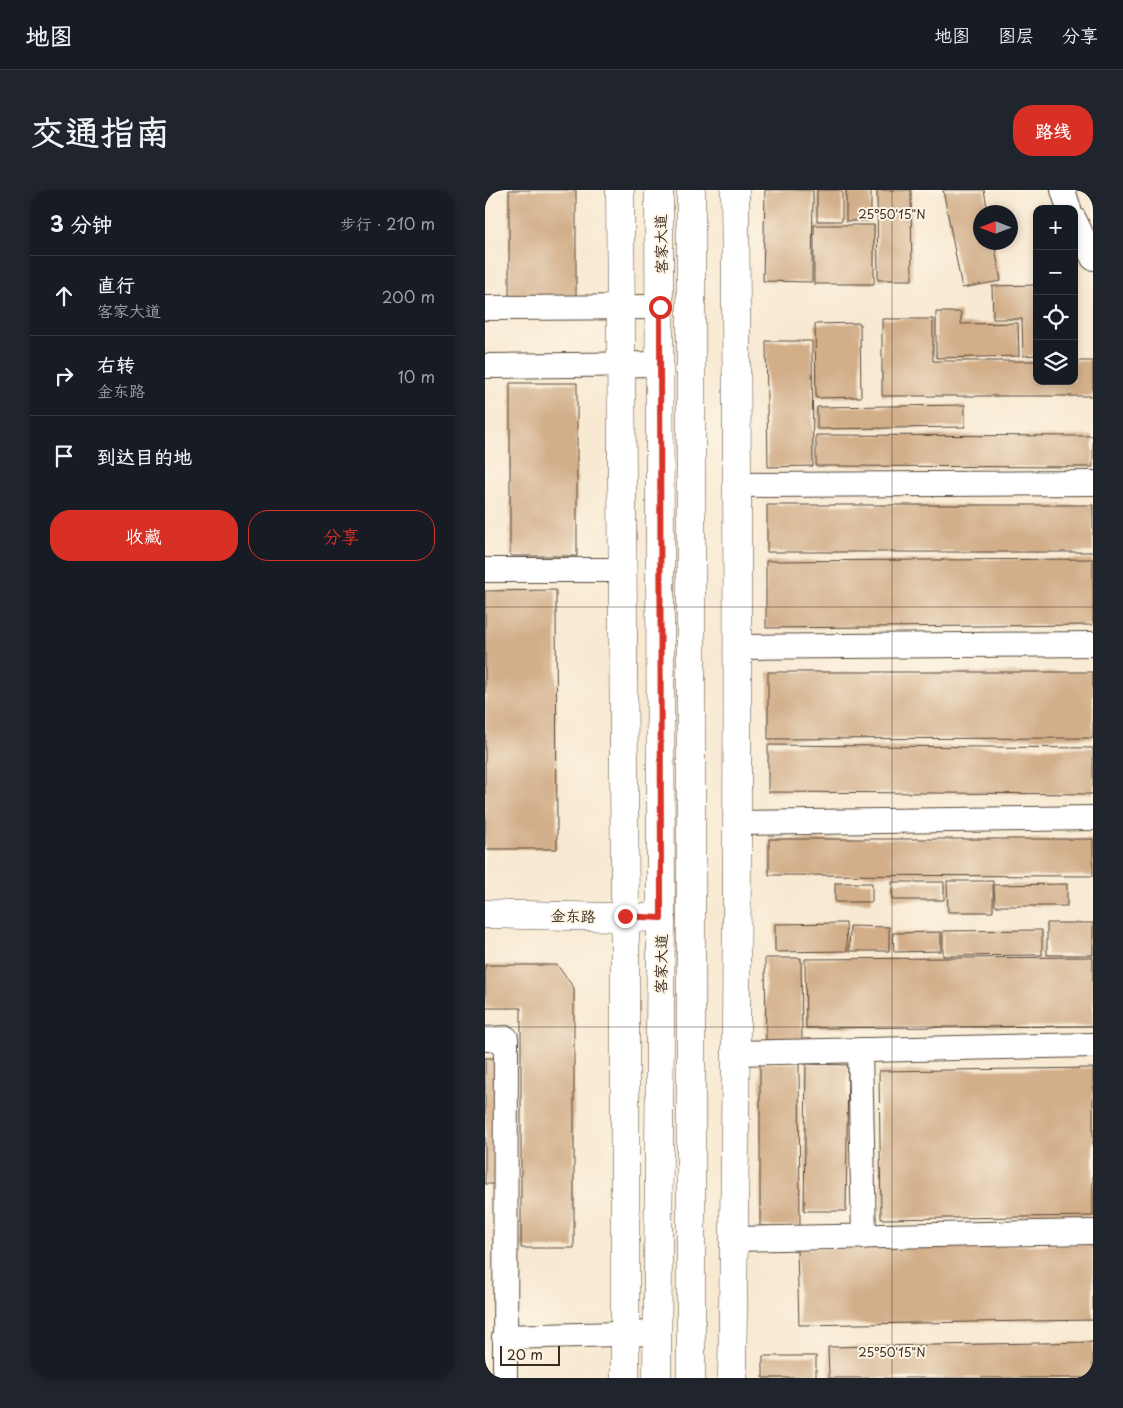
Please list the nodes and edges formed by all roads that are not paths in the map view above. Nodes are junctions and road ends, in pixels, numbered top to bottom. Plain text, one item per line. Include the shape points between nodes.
1 (620, 190) edge
2 (659, 190) edge
3 (691, 190) edge
4 (735, 190) edge
5 (1063, 190) edge
6 (1068, 205) edge
7 (1078, 227) edge
8 (1093, 258) edge
9 (621, 307) junction
10 (660, 307) junction
11 (485, 308) edge
12 (661, 364) junction
13 (621, 365) junction
14 (485, 366) edge
15 (1093, 483) edge
16 (738, 485) junction
17 (485, 570) edge
18 (623, 570) junction
19 (1093, 644) edge
20 (738, 647) junction
21 (1093, 818) edge
22 (738, 823) junction
23 (485, 914) edge
24 (625, 925) junction
25 (661, 927) junction
26 (485, 932) edge
27 (485, 1039) edge
28 (1093, 1045) edge
29 (860, 1050) junction
30 (736, 1053) junction
31 (1093, 1232) edge
32 (864, 1237) junction
33 (734, 1239) junction
34 (657, 1333) junction
35 (625, 1334) junction
36 (504, 1337) junction
37 (505, 1378) edge
38 (625, 1378) edge
39 (657, 1378) edge
40 (691, 1378) edge
41 (732, 1378) edge

1 - 9 street
2 - 10 street, 客家大道
3 - 40 street, 客家大道
4 - 16 street
5 - 6 street
7 - 8 street
9 - 10 street
9 - 11 street
9 - 13 street
10 - 12 street, 客家大道
12 - 13 street
12 - 25 street, 客家大道
13 - 14 street
13 - 18 street
15 - 16 street
16 - 20 street
17 - 18 street
18 - 24 street
19 - 20 street
20 - 22 street
21 - 22 street
22 - 30 street
23 - 24 street, 金东路
24 - 25 street, 金东路
24 - 26 street, 金东路
24 - 35 street
25 - 34 street, 客家大道
27 - 36 street via 507,1038
28 - 29 street
29 - 30 street
29 - 32 street
30 - 33 street
31 - 32 street
32 - 33 street
33 - 41 street
34 - 35 street
34 - 39 street, 客家大道
35 - 36 street
35 - 38 street
36 - 37 street

